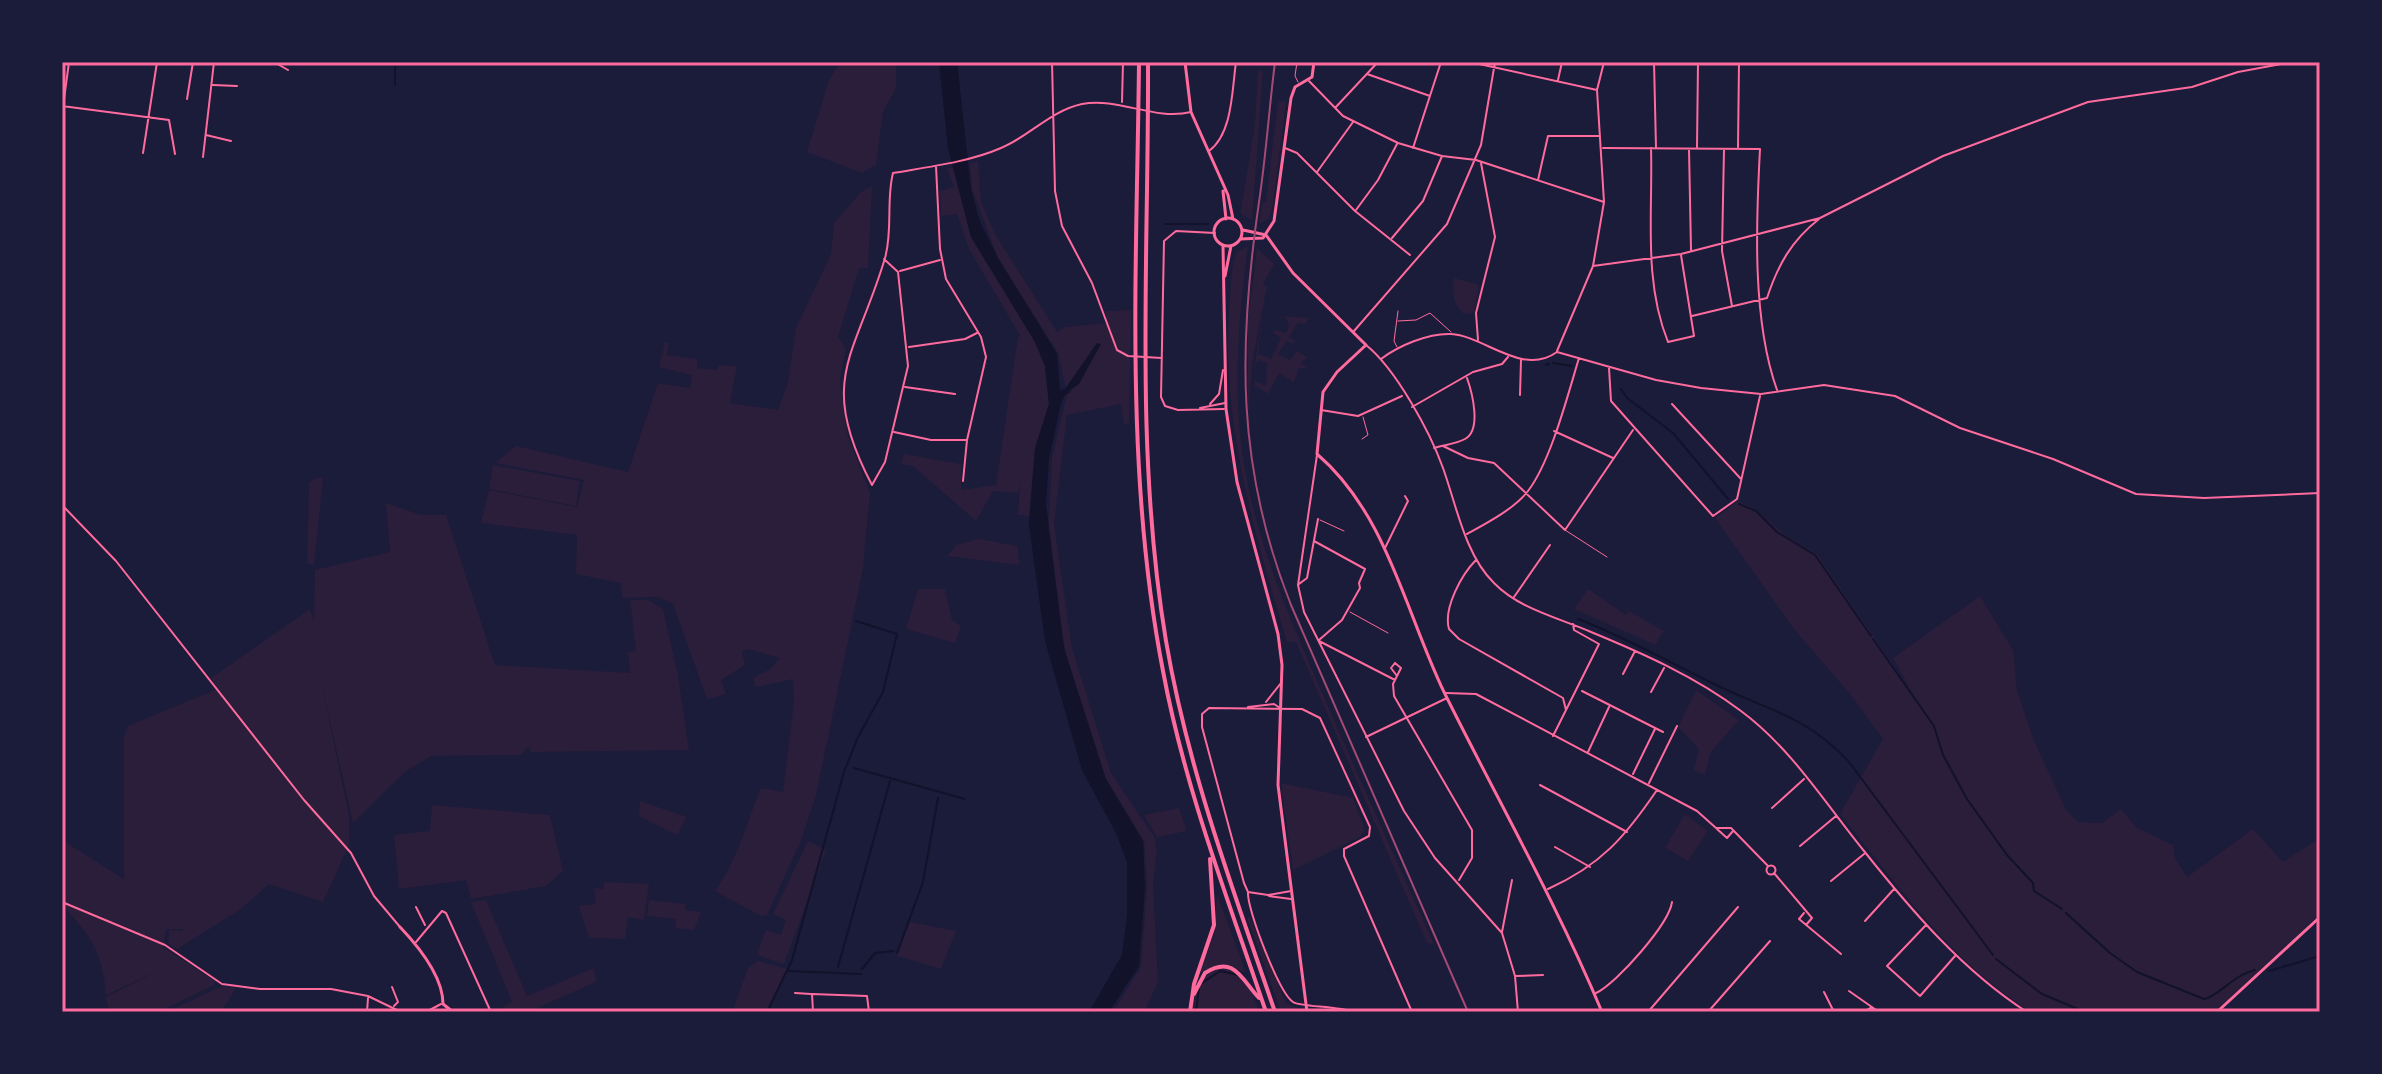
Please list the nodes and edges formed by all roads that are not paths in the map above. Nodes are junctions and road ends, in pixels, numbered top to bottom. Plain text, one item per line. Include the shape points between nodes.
1 (69, 62) edge
2 (157, 62) edge
3 (193, 62) edge
4 (214, 62) edge
5 (274, 62) edge
6 (1052, 62) edge
7 (1123, 62) edge
8 (1139, 62) edge
9 (1148, 62) edge
10 (1185, 62) edge
11 (1236, 62) edge
12 (1297, 62) edge
13 (1314, 62) edge
14 (1378, 62) edge
15 (1441, 62) edge
16 (1470, 62) edge
17 (1495, 62) edge
18 (1562, 62) edge
19 (1604, 62) edge
20 (1654, 62) edge
21 (1698, 62) edge
22 (1739, 62) edge
23 (2292, 62) edge
24 (288, 70) dead end
25 (1494, 70) junction
26 (1367, 74) junction
27 (1309, 81) junction
28 (1558, 83) junction
29 (1299, 84) junction
30 (212, 85) junction
31 (237, 86) dead end
32 (1597, 90) junction
33 (1430, 96) junction
34 (187, 99) dead end
35 (1122, 103) junction
36 (63, 106) edge
37 (1334, 109) junction
38 (1191, 112) junction
39 (62, 114) edge
40 (1055, 114) junction
41 (147, 117) junction
42 (1353, 121) junction
43 (205, 135) junction
44 (1601, 136) junction
45 (231, 141) dead end
46 (1398, 143) junction
47 (1284, 148) junction
48 (1603, 148) junction
49 (1654, 148) junction
50 (1689, 148) junction
51 (1697, 148) junction
52 (1724, 148) junction
53 (1413, 149) junction
54 (1738, 149) junction
55 (1208, 151) junction
56 (143, 153) dead end
57 (175, 154) dead end
58 (1442, 156) junction
59 (203, 157) dead end
60 (1476, 160) junction
61 (1481, 162) junction
62 (936, 165) junction
63 (1316, 173) junction
64 (1537, 182) junction
65 (1223, 188) junction
66 (1604, 202) junction
67 (1355, 211) junction
68 (1820, 218) junction
69 (1226, 219) junction
70 (1233, 219) junction
71 (1241, 229) junction
72 (1215, 233) junction
73 (1756, 233) junction
74 (1266, 235) junction
75 (1240, 239) junction
76 (1391, 239) junction
77 (1722, 244) junction
78 (1223, 245) junction
79 (1231, 246) junction
80 (1691, 252) junction
81 (1681, 254) junction
82 (1410, 255) dead end
83 (1650, 258) junction
84 (884, 259) junction
85 (941, 260) junction
86 (1593, 266) junction
87 (898, 272) junction
88 (1225, 276) junction
89 (1761, 299) junction
90 (1732, 307) junction
91 (1398, 311) dead end
92 (1691, 316) junction
93 (1398, 321) junction
94 (1354, 331) junction
95 (978, 333) junction
96 (1451, 334) junction
97 (1478, 341) junction
98 (1366, 345) junction
99 (907, 347) junction
100 (1398, 348) junction
101 (1557, 352) junction
102 (1509, 356) junction
103 (1579, 357) junction
104 (1162, 358) junction
105 (1381, 359) junction
106 (1521, 359) junction
107 (1609, 367) junction
108 (1223, 370) junction
109 (1467, 376) junction
110 (904, 387) junction
111 (1778, 391) junction
112 (955, 394) dead end
113 (1761, 394) junction
114 (1404, 395) junction
115 (1520, 395) dead end
116 (1210, 404) junction
117 (1672, 404) dead end
118 (1226, 406) junction
119 (1411, 408) junction
120 (1199, 409) junction
121 (1320, 410) junction
122 (1363, 414) junction
123 (1634, 429) junction
124 (1554, 431) junction
125 (894, 432) junction
126 (1362, 439) dead end
127 (967, 440) junction
128 (1443, 446) junction
129 (1434, 448) junction
130 (1317, 454) junction
131 (1614, 458) junction
132 (1742, 480) junction
133 (963, 481) dead end
134 (1527, 493) junction
135 (2320, 493) edge
136 (1405, 496) dead end
137 (62, 505) edge
138 (1318, 519) joint
139 (1565, 530) junction
140 (1344, 531) dead end
141 (1466, 535) junction
142 (1314, 541) junction
143 (1550, 545) dead end
144 (1384, 549) junction
145 (1607, 557) dead end
146 (1477, 559) junction
147 (1298, 585) junction
148 (1513, 598) junction
149 (1347, 611) junction
150 (1573, 624) junction
151 (1388, 633) dead end
152 (1318, 641) junction
153 (1635, 651) junction
154 (1665, 667) junction
155 (1391, 668) junction
156 (1623, 674) dead end
157 (1386, 676) junction
158 (1396, 679) junction
159 (1282, 681) junction
160 (1582, 691) dead end
161 (1651, 692) dead end
162 (1446, 695) junction
163 (1264, 704) junction
164 (1609, 706) junction
165 (1245, 707) junction
166 (1281, 709) junction
167 (1566, 710) junction
168 (1405, 717) junction
169 (1677, 726) dead end
170 (1655, 728) junction
171 (1663, 732) dead end
172 (1553, 736) junction
173 (1366, 737) junction
174 (1588, 753) junction
175 (1632, 776) junction
176 (1806, 778) junction
177 (1540, 785) dead end
178 (1649, 785) junction
179 (1658, 789) junction
180 (1772, 808) dead end
181 (1837, 815) junction
182 (1716, 828) junction
183 (1733, 830) junction
184 (1628, 833) junction
185 (1800, 846) dead end
186 (1555, 847) dead end
187 (1865, 853) junction
188 (1211, 856) junction
189 (1768, 866) junction
190 (1591, 867) junction
191 (1774, 873) junction
192 (1512, 880) dead end
193 (1458, 881) junction
194 (1831, 881) dead end
195 (1895, 887) junction
196 (1548, 889) junction
197 (1292, 891) junction
198 (1248, 892) junction
199 (1268, 895) junction
200 (1293, 899) junction
201 (62, 902) edge
202 (1672, 902) dead end
203 (416, 907) dead end
204 (1738, 907) dead end
205 (1805, 912) junction
206 (2320, 917) edge
207 (1865, 921) dead end
208 (1926, 924) junction
209 (1806, 925) junction
210 (425, 926) junction
211 (400, 927) joint
212 (1502, 933) junction
213 (1770, 941) dead end
214 (415, 943) junction
215 (1841, 954) dead end
216 (1955, 955) junction
217 (1543, 975) dead end
218 (1515, 976) junction
219 (392, 987) dead end
220 (1849, 991) dead end
221 (1824, 992) dead end
222 (795, 993) dead end
223 (812, 994) junction
224 (1595, 994) junction
225 (368, 996) junction
226 (1262, 1001) junction
227 (443, 1004) junction
228 (1307, 1006) junction
229 (393, 1007) junction
230 (1873, 1007) junction
231 (490, 1010) dead end
232 (367, 1012) edge
233 (401, 1012) edge
234 (426, 1012) edge
235 (453, 1012) edge
236 (813, 1012) edge
237 (869, 1012) edge
238 (1192, 1012) edge
239 (1266, 1012) edge
240 (1275, 1012) edge
241 (1307, 1012) edge
242 (1354, 1012) edge
243 (1412, 1012) edge
244 (1518, 1012) edge
245 (1602, 1012) edge
246 (1648, 1012) edge
247 (1708, 1012) edge
248 (1834, 1012) edge
249 (1863, 1012) edge
250 (1879, 1012) edge
251 (2027, 1012) edge
252 (2217, 1012) edge

1 - 36 street
2 - 41 street
3 - 34 street
4 - 30 street
5 - 24 street
6 - 40 street
7 - 35 street
8 - 188 highway via 1140,498 1153,612 1176,733
9 - 240 highway via 1145,368 1152,532 1174,685 1206,813
10 - 38 street
11 - 55 street via 1225,128
12 - 29 lane
13 - 27 street
14 - 26 street
15 - 33 street
16 - 25 street
17 - 25 street
18 - 28 street
19 - 32 street
20 - 49 street
21 - 51 street
22 - 54 street
23 - 68 street via 2192,87 2088,102 1934,160
25 - 28 street
25 - 60 street
26 - 33 street
26 - 37 street
27 - 29 street
27 - 37 street
28 - 32 street
29 - 47 street via 1291,98
30 - 31 street
30 - 43 street
32 - 44 street
33 - 53 street
35 - 38 street via 1168,114
35 - 40 street via 1083,104
36 - 39 street
36 - 41 street
37 - 42 street
38 - 55 street
40 - 62 street via 1004,147
40 - 104 street via 1055,191 1062,226 1092,283 1114,343 1122,353
41 - 56 street
41 - 57 street via 169,120
42 - 46 street
42 - 63 street
43 - 45 street
43 - 59 street
44 - 48 street
44 - 64 street via 1548,136
46 - 53 street
46 - 67 street
47 - 63 street via 1297,153
47 - 74 street via 1276,213
48 - 49 street
48 - 66 street
49 - 50 street
49 - 83 street
50 - 51 street
50 - 80 street
51 - 52 street
52 - 54 street
52 - 77 street
53 - 58 street
54 - 73 street via 1760,149
55 - 65 street
58 - 60 street
58 - 76 street via 1423,201
60 - 61 street
60 - 94 street via 1447,224
61 - 64 street
61 - 97 street via 1495,237 1476,313
62 - 84 street via 893,173
62 - 85 street
63 - 67 street
64 - 66 street
65 - 69 street
65 - 70 street
66 - 86 street
67 - 76 street
68 - 73 street
68 - 89 street via 1793,242 1776,267 1767,298
69 - 70 street
69 - 72 street
70 - 71 street
71 - 74 street
71 - 75 street
72 - 78 street
72 - 104 street via 1176,231 1164,241
73 - 77 street
73 - 89 street
74 - 75 street
74 - 94 street via 1293,273
75 - 79 street
76 - 82 street
77 - 80 street
77 - 90 street
78 - 79 street
78 - 88 street
79 - 88 street
80 - 81 street
81 - 83 street
81 - 92 street
83 - 86 street
83 - 92 street via 1668,342 1694,336
84 - 87 street
84 - 125 street via 855,334 842,390 846,418 872,485
85 - 87 street
85 - 95 street via 953,294
86 - 101 street
87 - 99 street
88 - 108 street
89 - 90 street
89 - 111 street via 1766,349
90 - 92 street
91 - 93 lane
93 - 96 lane via 1430,313
93 - 100 lane
94 - 98 street
95 - 99 street
95 - 127 street via 985,369
96 - 97 street
96 - 100 street
97 - 102 street
98 - 105 street
98 - 121 street via 1331,379
99 - 110 street
100 - 105 street
101 - 103 street
101 - 106 street
102 - 106 street
102 - 109 street via 1502,364
103 - 107 street
103 - 124 street
104 - 120 street via 1165,406
105 - 114 street
106 - 115 street
107 - 113 street via 1689,386
107 - 123 street via 1611,401
108 - 116 street via 1219,394
108 - 118 street
109 - 119 street
109 - 128 street via 1473,409 1470,434
110 - 112 street
110 - 125 street
111 - 113 street
111 - 135 street via 1824,385 1895,396 1960,428 2136,494 2208,498
113 - 132 street
114 - 119 street
114 - 122 street
116 - 118 street
116 - 120 street
117 - 132 street
118 - 120 street
118 - 159 street via 1237,482 1278,634
119 - 129 street
121 - 122 street
121 - 130 street
122 - 126 lane via 1368,435
123 - 131 street
123 - 132 street via 1713,516 1737,499
124 - 131 street
124 - 134 street
125 - 127 street
127 - 133 street
128 - 129 street
128 - 134 street via 1494,463
129 - 141 street
130 - 144 street via 1358,496
130 - 147 street
131 - 139 street
134 - 139 street
134 - 141 street
136 - 144 street via 1408,501
137 - 211 street via 116,561 351,853 374,896
138 - 140 lane
138 - 142 street
139 - 145 lane
141 - 146 street
142 - 147 street via 1307,578
142 - 149 street via 1365,569
143 - 148 street
144 - 162 street
146 - 148 street via 1493,583
146 - 167 street via 1466,570 1448,612 1449,629 1556,691
147 - 152 street
148 - 150 street
149 - 151 lane
149 - 152 street
150 - 153 street
150 - 167 street via 1574,630 1599,641
152 - 157 street
152 - 173 street
153 - 154 street
153 - 156 street
154 - 161 street
154 - 176 street via 1748,716
155 - 157 street
155 - 158 street
155 - 158 street via 1395,663 1401,668
157 - 158 street
158 - 168 street via 1394,696
159 - 163 street
159 - 166 street
160 - 164 street
162 - 168 street
162 - 172 street via 1476,694
162 - 196 street
163 - 165 street
163 - 166 street
164 - 170 street
164 - 174 street
165 - 166 street
165 - 198 street via 1209,708 1201,720
166 - 197 street via 1278,785
166 - 243 street via 1302,709 1320,718 1359,799 1371,832 1344,849 1344,856
167 - 172 street
168 - 173 street
168 - 193 street via 1472,830 1472,858
169 - 178 street
170 - 171 street
170 - 175 street
172 - 174 street
173 - 193 street via 1412,823
174 - 175 street
175 - 178 street
176 - 180 street
176 - 181 street
177 - 184 street
178 - 179 street
179 - 182 street
179 - 184 street
181 - 185 street
181 - 187 street
182 - 183 street
182 - 183 street via 1727,838
183 - 189 street
184 - 190 street
186 - 190 street
187 - 194 street
187 - 195 street
188 - 226 highway
188 - 238 highway via 1214,925 1192,989
189 - 191 street via 1775,867
189 - 191 street via 1767,872
190 - 196 street
191 - 205 street
192 - 212 street
193 - 212 street
195 - 207 street
195 - 208 street
196 - 224 street
197 - 199 street
197 - 200 street
198 - 199 street
198 - 228 street via 1288,996
199 - 200 street
200 - 228 street
201 - 225 street via 165,945 222,984
202 - 224 street via 1658,929
203 - 210 street
204 - 246 street
205 - 209 street via 1812,918
205 - 209 street via 1799,919
206 - 252 street
208 - 216 street
208 - 216 street via 1887,966 1920,996
209 - 215 street
210 - 214 street
210 - 231 street via 446,913
211 - 214 street
212 - 218 street
213 - 247 street
214 - 227 street via 436,979
216 - 251 street
217 - 218 street
218 - 244 street
219 - 229 street via 398,1002
220 - 230 street
221 - 248 street
222 - 223 street
223 - 236 street
223 - 237 street via 867,996
224 - 245 street
225 - 229 street
225 - 232 street
226 - 238 highway via 1243,974 1219,966 1200,978
226 - 239 highway
227 - 234 street
227 - 235 street
228 - 241 street
228 - 242 street via 1335,1005
229 - 233 street
230 - 249 street
230 - 250 street

